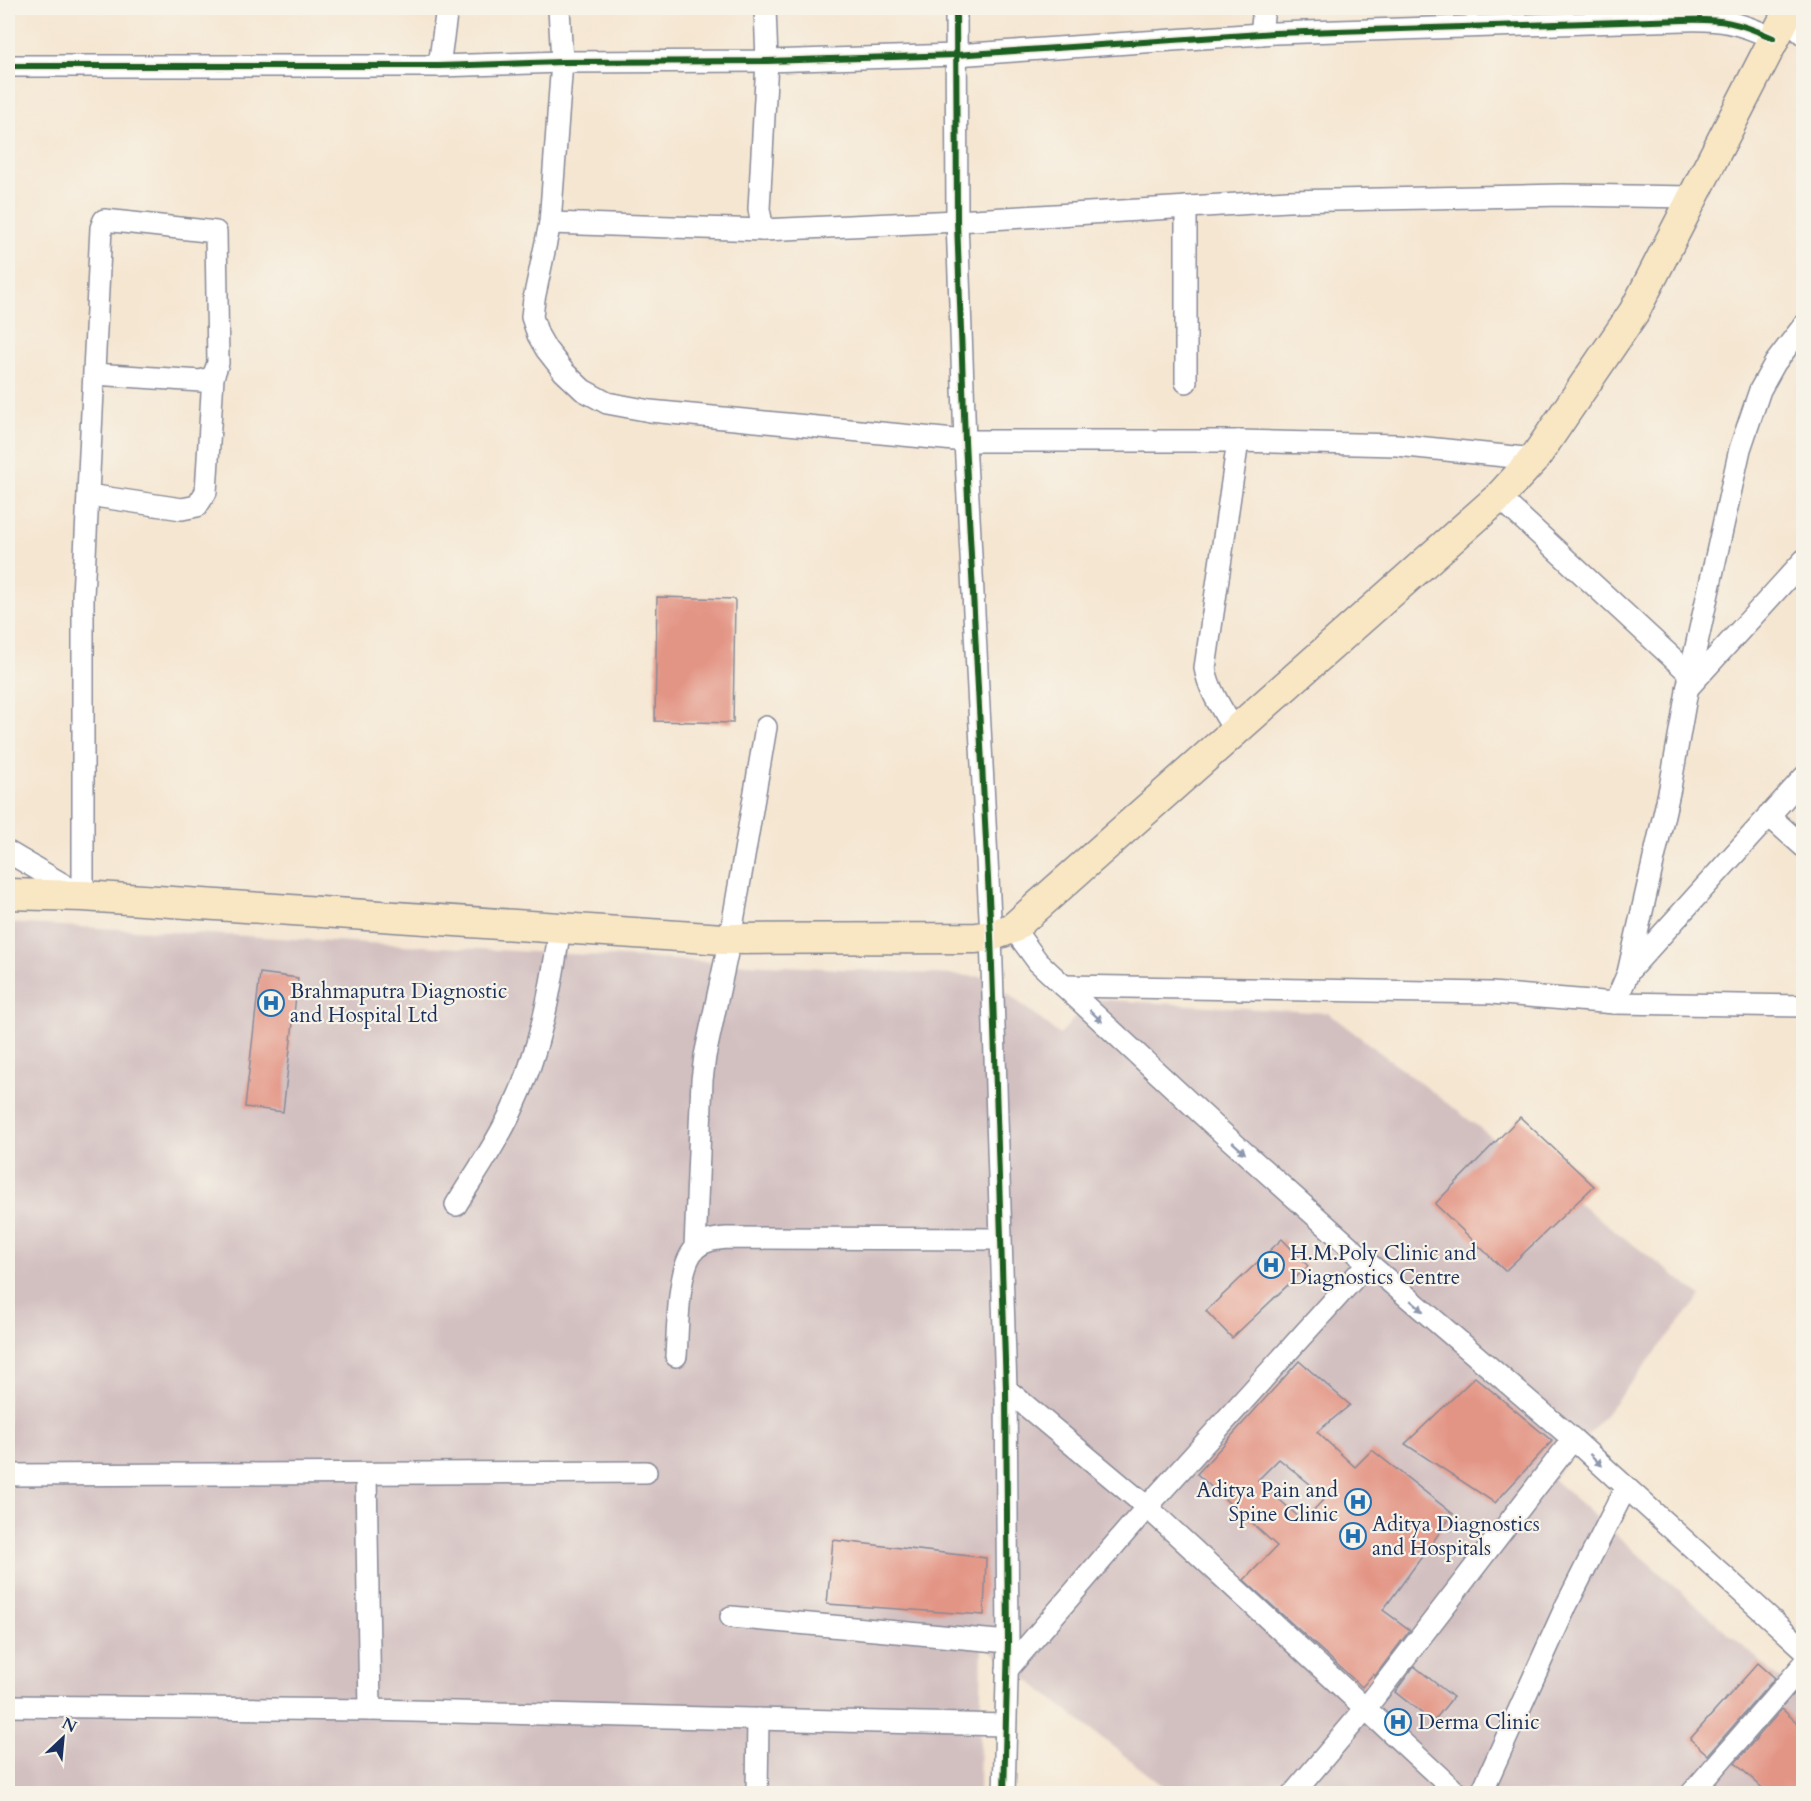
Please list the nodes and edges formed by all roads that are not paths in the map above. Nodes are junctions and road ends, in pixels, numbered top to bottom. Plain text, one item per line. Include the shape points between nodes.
1 (447, 8) edge
2 (559, 8) edge
3 (765, 8) edge
4 (956, 8) edge
5 (1264, 8) edge
6 (1788, 24) edge
7 (1261, 34) junction
8 (956, 55) junction
9 (767, 61) junction
10 (562, 62) junction
11 (8, 66) edge
12 (439, 66) junction
13 (1694, 197) junction
14 (1186, 207) junction
15 (957, 221) junction
16 (550, 223) junction
17 (763, 230) junction
18 (1803, 325) edge
19 (94, 374) junction
20 (213, 377) junction
21 (1186, 382) dead end
22 (965, 441) junction
23 (1238, 441) junction
24 (1534, 459) junction
25 (88, 495) junction
26 (1498, 497) junction
27 (1803, 560) edge
28 (1688, 682) junction
29 (765, 727) dead end
30 (1235, 731) junction
31 (1803, 777) edge
32 (1768, 815) junction
33 (1803, 847) edge
34 (8, 852) edge
35 (8, 894) edge
36 (82, 896) junction
37 (560, 927) junction
38 (1002, 932) junction
39 (730, 939) junction
40 (1628, 973) junction
41 (1064, 986) junction
42 (1615, 1003) junction
43 (1803, 1006) edge
44 (456, 1205) dead end
45 (1000, 1239) junction
46 (695, 1248) junction
47 (1368, 1263) junction
48 (676, 1356) dead end
49 (1005, 1389) junction
50 (1573, 1439) junction
51 (645, 1472) dead end
52 (366, 1474) junction
53 (8, 1475) edge
54 (1626, 1487) junction
55 (1148, 1507) junction
56 (731, 1617) dead end
57 (1008, 1642) junction
58 (1803, 1649) edge
59 (1803, 1664) edge
60 (1007, 1670) junction
61 (8, 1706) edge
62 (1366, 1708) junction
63 (370, 1710) junction
64 (758, 1719) junction
65 (1005, 1725) junction
66 (757, 1794) edge
67 (1004, 1794) edge
68 (1293, 1794) edge
69 (1458, 1794) edge
70 (1481, 1794) edge
71 (1691, 1794) edge

1 - 12 street
2 - 10 street
3 - 9 street
4 - 8 street
5 - 7 street
6 - 7 street via 1745,25 1715,20
6 - 13 main road
7 - 8 street
8 - 9 street
8 - 15 street
9 - 10 street
9 - 17 street via 759,209
10 - 12 street
10 - 16 street
11 - 12 street
13 - 14 street via 1539,195
13 - 24 main road via 1634,312
14 - 15 street
14 - 21 street
15 - 17 street
15 - 22 street
16 - 17 street
16 - 22 street via 532,317 538,335 564,372 597,399 651,411
18 - 28 street via 1760,390 1740,449
19 - 20 street via 201,381
19 - 20 street via 104,220 216,232 218,363
19 - 25 street
20 - 25 street via 206,492 197,506 182,509
22 - 23 street
22 - 38 street
23 - 24 street via 1397,445
23 - 30 street via 1205,668 1207,681
24 - 26 main road
25 - 36 street via 83,596
26 - 28 street
26 - 30 main road
27 - 28 street
28 - 40 street via 1670,788
29 - 39 street
30 - 38 main road
31 - 32 street
32 - 33 street
32 - 40 street
34 - 36 street
35 - 36 main road
36 - 37 main road
37 - 39 main road
37 - 44 street via 552,982 524,1084 512,1112
38 - 39 main road via 964,938
38 - 41 street
38 - 45 street
39 - 46 street via 702,1080
40 - 42 street
41 - 42 street via 1491,993
41 -> 47 street
42 - 43 street
45 - 46 street via 727,1238
45 - 49 street
46 - 48 street via 682,1276
47 -> 50 street
47 - 55 street
49 - 55 street
49 - 57 street
50 -> 54 street
50 - 62 street
51 - 52 street
52 - 53 street
52 - 63 street
54 - 58 street
54 - 70 street via 1566,1606
55 - 60 street
55 - 62 street
56 - 57 street
57 - 60 street
59 - 71 street
60 - 65 street
61 - 63 street
62 - 68 street
62 - 69 street
63 - 64 street
64 - 65 street
64 - 66 street
65 - 67 street

